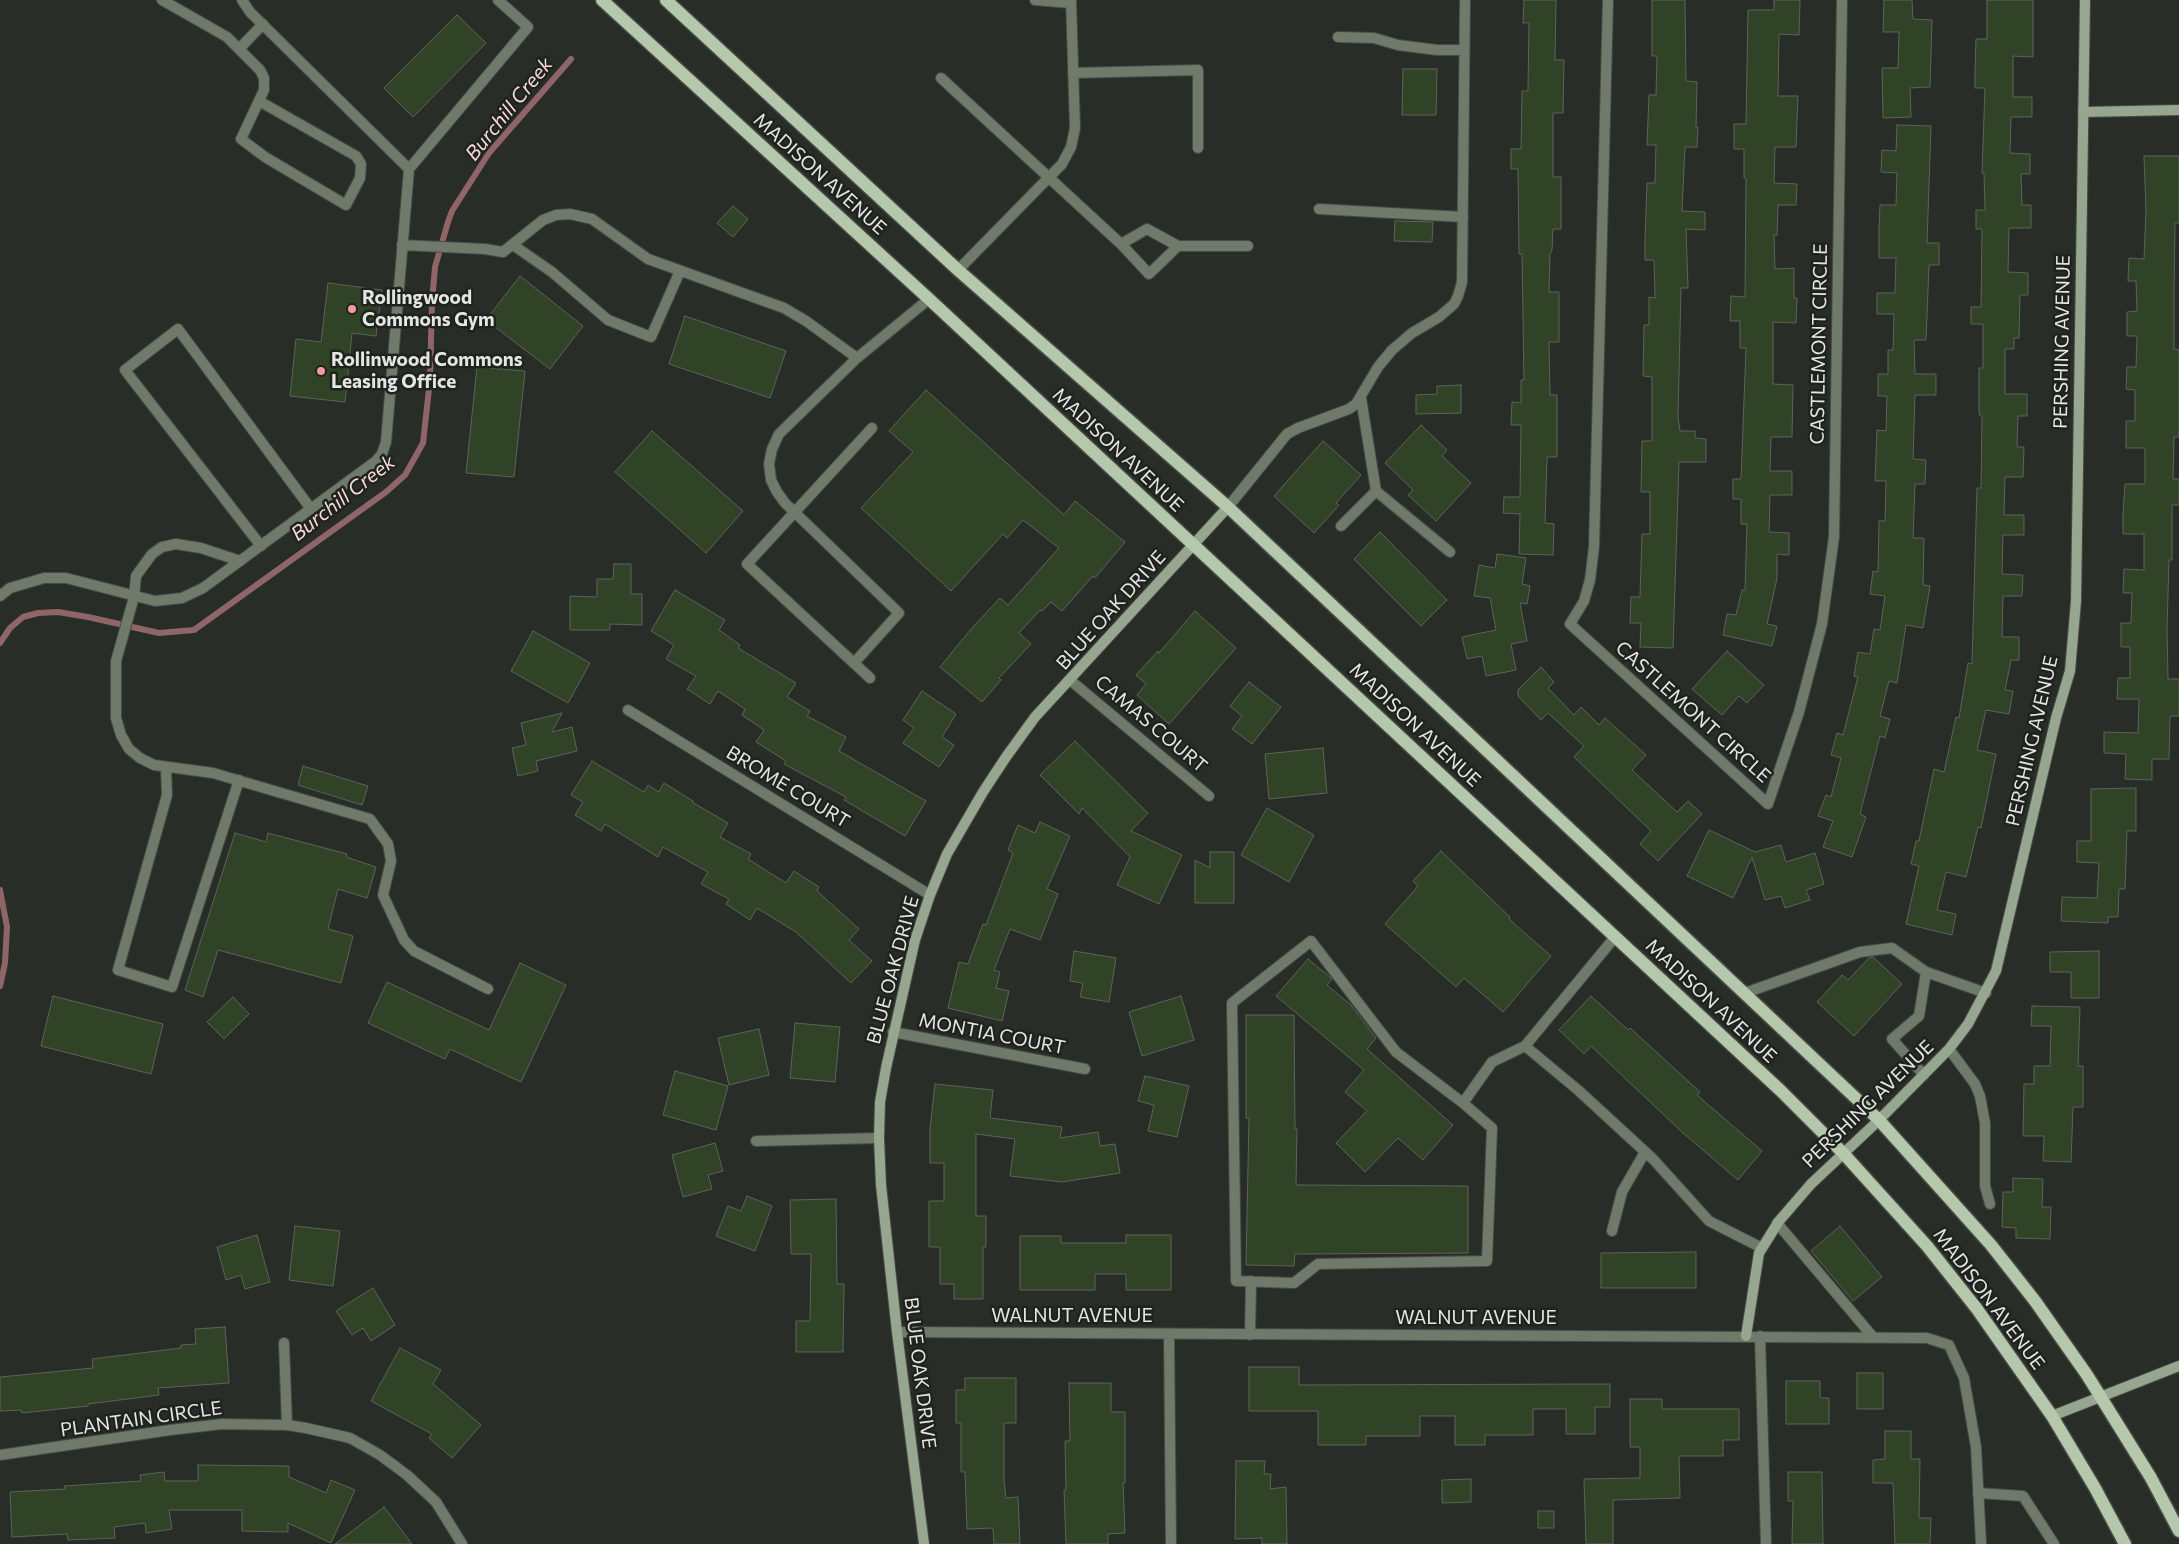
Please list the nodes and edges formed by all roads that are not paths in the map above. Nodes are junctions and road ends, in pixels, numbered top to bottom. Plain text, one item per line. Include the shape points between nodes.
1 (162, 0) edge
2 (242, 0) edge
3 (498, 0) edge
4 (602, 0) edge
5 (666, 0) edge
6 (1035, 0) edge
7 (1465, 0) edge
8 (1608, 0) edge
9 (1842, 0) edge
10 (2085, 0) edge
11 (1071, 2) edge
12 (263, 24) junction
13 (1338, 37) dead end
14 (239, 49) junction
15 (1464, 50) junction
16 (1073, 73) junction
17 (941, 78) dead end
18 (259, 101) junction
19 (2179, 110) edge
20 (2083, 112) junction
21 (1198, 148) dead end
22 (409, 169) junction
23 (1048, 178) junction
24 (1319, 209) dead end
25 (1463, 217) junction
26 (1122, 244) junction
27 (402, 245) junction
28 (513, 245) junction
29 (1178, 246) junction
30 (1248, 246) dead end
31 (958, 270) junction
32 (680, 271) junction
33 (929, 299) junction
34 (857, 358) junction
35 (1361, 398) junction
36 (872, 428) dead end
37 (1376, 491) junction
38 (1228, 506) junction
39 (311, 509) junction
40 (795, 512) junction
41 (1341, 526) dead end
42 (261, 546) junction
43 (1193, 546) junction
44 (1450, 552) dead end
45 (240, 561) junction
46 (0, 596) edge
47 (134, 596) junction
48 (854, 663) junction
49 (870, 678) dead end
50 (1070, 680) junction
51 (628, 710) dead end
52 (166, 768) junction
53 (239, 780) junction
54 (1209, 796) dead end
55 (930, 895) junction
56 (1615, 937) junction
57 (1926, 972) junction
58 (488, 989) dead end
59 (1745, 993) junction
60 (1986, 993) junction
61 (893, 1032) junction
62 (1525, 1046) junction
63 (1949, 1049) junction
64 (1085, 1069) dead end
65 (1924, 1075) junction
66 (1463, 1102) junction
67 (1879, 1120) junction
68 (879, 1138) junction
69 (756, 1141) dead end
70 (1645, 1152) junction
71 (1844, 1153) junction
72 (1990, 1204) dead end
73 (1777, 1223) junction
74 (1612, 1231) dead end
75 (1762, 1248) junction
76 (1251, 1281) junction
77 (897, 1332) junction
78 (1169, 1334) junction
79 (1250, 1335) junction
80 (1746, 1336) junction
81 (1760, 1336) junction
82 (1873, 1336) junction
83 (284, 1343) dead end
84 (2179, 1366) edge
85 (2099, 1396) junction
86 (2052, 1416) junction
87 (287, 1425) junction
88 (0, 1455) edge
89 (1978, 1493) junction
90 (2179, 1530) edge
91 (462, 1544) edge
92 (924, 1544) edge
93 (1171, 1544) edge
94 (1766, 1544) edge
95 (1981, 1544) edge
96 (2054, 1544) edge
97 (2125, 1544) edge

1 - 14 street via 227,37
2 - 12 street
3 - 22 street via 528,27
4 - 33 main road, MADISON AVENUE
5 - 31 main road, MADISON AVENUE
6 - 11 street
7 - 15 street
8 - 9 street, CASTLEMONT CIRCLE via 1594,547 1584,601 1570,624 1768,804 1799,712 1817,641 1834,537
10 - 20 street, PERSHING AVENUE
11 - 16 street
12 - 14 street
12 - 22 street
13 - 15 street via 1374,38 1437,50
14 - 18 street via 264,78 264,90
15 - 25 street
16 - 21 street via 1198,70
16 - 23 street via 1075,128 1071,147 1062,164
17 - 23 street
18 - 18 street via 241,139 346,205 360,178 360,164 356,156
19 - 20 street
20 - 60 street, PERSHING AVENUE via 2076,591 2070,671 1996,971
22 - 27 street
23 - 26 street
23 - 31 street
24 - 25 street
25 - 35 street via 1462,282 1454,304 1392,350 1378,366
26 - 29 street via 1147,229
26 - 29 street via 1149,274
27 - 28 street via 503,252
27 - 39 street via 386,442 376,461
28 - 32 street via 543,220 570,214 592,219 648,259
28 - 32 street via 552,272 608,320 651,337
29 - 30 street
31 - 38 main road, MADISON AVENUE
32 - 34 street via 784,308
33 - 34 street
33 - 43 main road, MADISON AVENUE
34 - 40 street via 779,434 772,449 769,464 771,480
35 - 37 street
35 - 38 street via 1349,409 1287,434
36 - 40 street
37 - 41 street
37 - 44 street
38 - 43 street, BLUE OAK DRIVE
38 - 59 main road, MADISON AVENUE
39 - 42 street
39 - 42 street via 178,329 125,370
40 - 48 street via 899,613
40 - 48 street via 747,564
42 - 45 street
43 - 50 street, BLUE OAK DRIVE
43 - 56 main road, MADISON AVENUE
45 - 47 street via 203,588 182,598 155,600
45 - 47 street via 201,548 176,544 162,547 152,554 136,576
46 - 47 street via 27,581 44,578 66,578
47 - 52 street via 116,661 116,718 130,749 140,758
48 - 49 street
50 - 54 street, CAMAS COURT
50 - 55 street, BLUE OAK DRIVE via 1036,717 983,792 947,854
51 - 55 street, BROME COURT
52 - 53 street via 212,773
52 - 53 street via 167,795 118,970 172,987
53 - 58 street via 370,819 388,844 391,861 383,895 404,940 414,951
55 - 61 street, BLUE OAK DRIVE via 915,940
56 - 62 street
56 - 71 main road, MADISON AVENUE
57 - 59 street via 1892,948 1860,952
57 - 60 street
57 - 65 street via 1919,1016 1892,1039
59 - 67 main road, MADISON AVENUE
60 - 63 street, PERSHING AVENUE
61 - 64 street, MONTIA COURT
61 - 68 street, BLUE OAK DRIVE via 880,1102
62 - 66 street via 1492,1062
62 - 70 street
63 - 65 street, PERSHING AVENUE
63 - 72 street via 1980,1096 1985,1123 1985,1186
65 - 67 street, PERSHING AVENUE
66 - 76 street via 1492,1128 1487,1261 1318,1264 1294,1283
66 - 76 street via 1396,1052 1311,941 1232,1003 1236,1280
67 - 71 street, PERSHING AVENUE
67 - 85 main road, MADISON AVENUE via 1996,1252
68 - 69 street
68 - 77 street, BLUE OAK DRIVE
70 - 74 street via 1622,1192
70 - 75 street via 1709,1221
71 - 73 street, PERSHING AVENUE via 1797,1198
71 - 86 main road, MADISON AVENUE via 1977,1309
73 - 75 street, PERSHING AVENUE
73 - 82 street
75 - 80 street, PERSHING AVENUE
76 - 79 street
77 - 78 street, WALNUT AVENUE
77 - 92 street, BLUE OAK DRIVE
78 - 79 street, WALNUT AVENUE
78 - 93 street
79 - 80 street, WALNUT AVENUE
80 - 81 street, WALNUT AVENUE
81 - 82 street, WALNUT AVENUE
81 - 94 street
82 - 89 street, WALNUT AVENUE via 1928,1338 1949,1345 1964,1378 1976,1446
83 - 87 street
84 - 85 street
85 - 86 street
85 - 90 main road, MADISON AVENUE via 2151,1478
86 - 97 main road, MADISON AVENUE
87 - 88 street, PLANTAIN CIRCLE via 222,1424
87 - 91 street, PLANTAIN CIRCLE via 350,1438 380,1455 436,1502
89 - 95 street
89 - 96 street via 2023,1496

